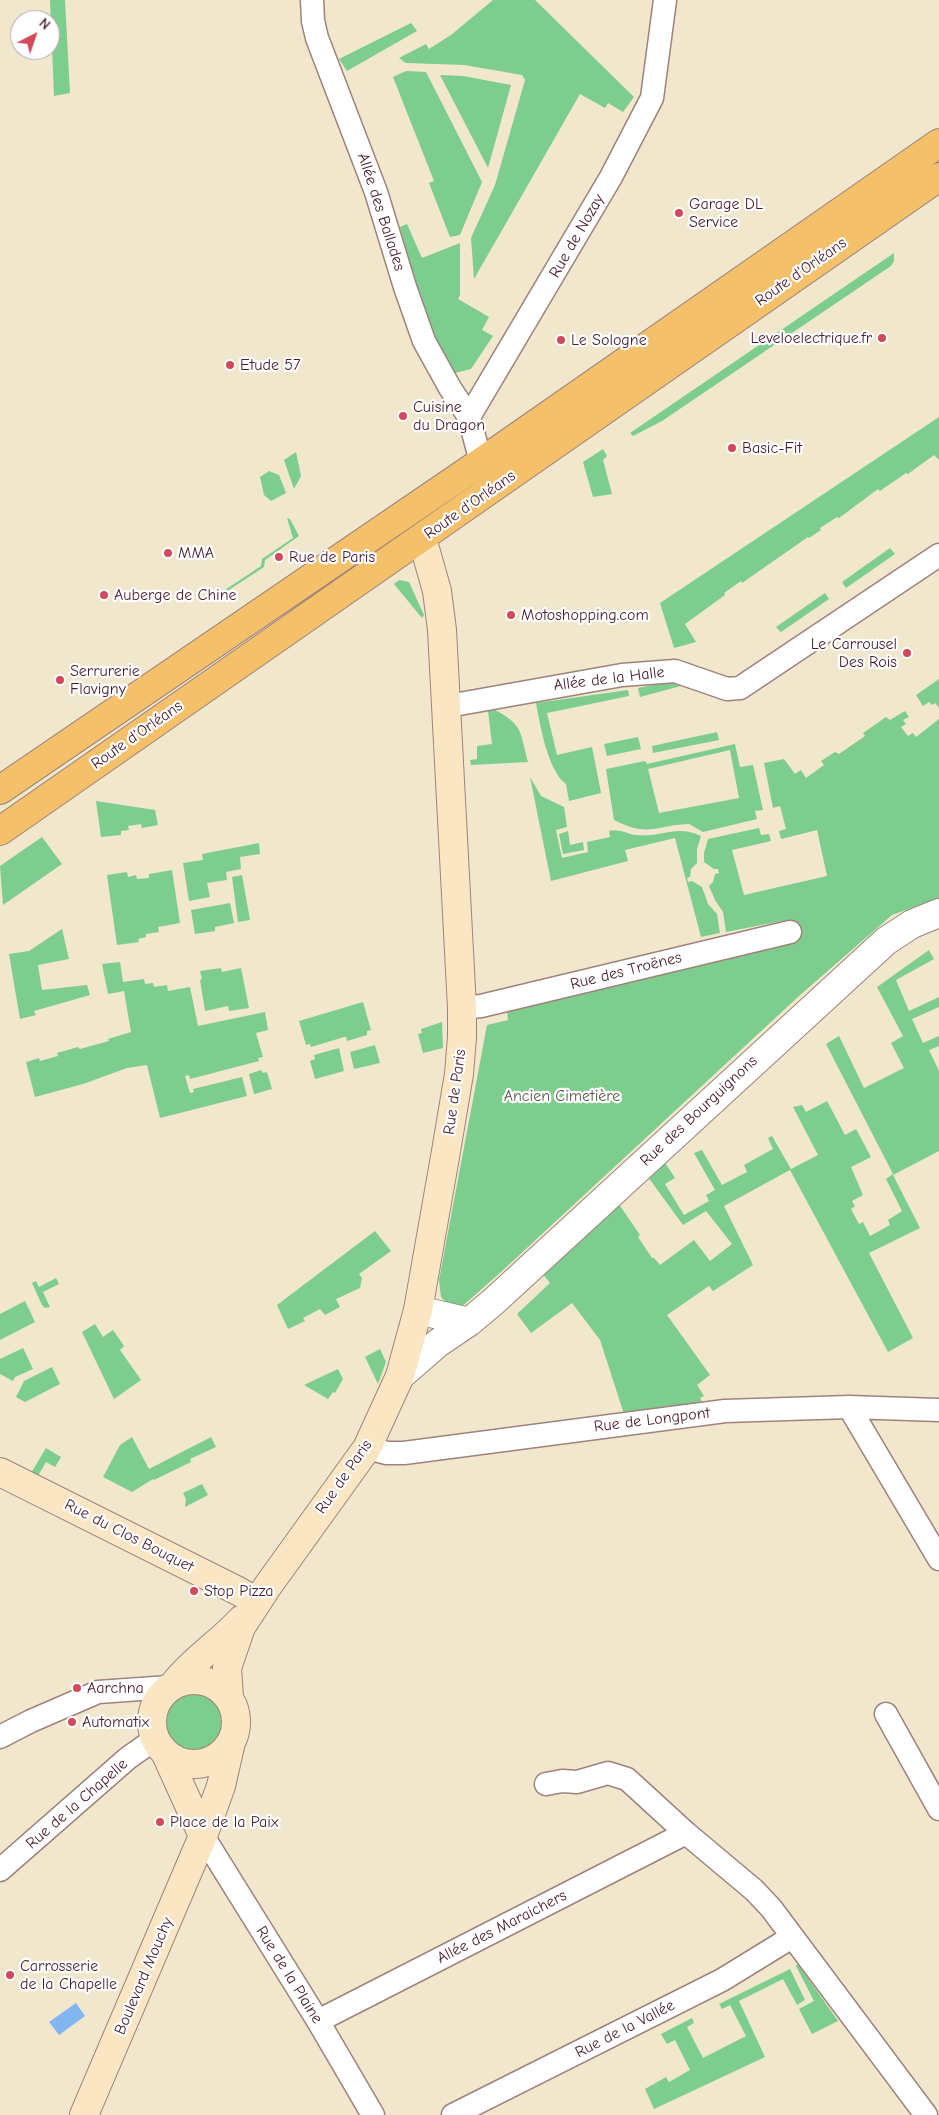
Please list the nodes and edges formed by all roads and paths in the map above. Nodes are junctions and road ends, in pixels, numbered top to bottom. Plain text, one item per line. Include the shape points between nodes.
1 (312, 0) edge
2 (665, 0) edge
3 (939, 143) edge
4 (939, 177) edge
5 (469, 417) junction
6 (481, 462) junction
7 (422, 538) junction
8 (939, 555) edge
9 (448, 706) junction
10 (0, 790) edge
11 (0, 831) edge
12 (939, 914) edge
13 (790, 932) dead end
14 (462, 1008) junction
15 (418, 1310) junction
16 (469, 1322) junction
17 (400, 1376) junction
18 (849, 1407) junction
19 (939, 1410) edge
20 (367, 1448) junction
21 (0, 1472) edge
22 (939, 1559) edge
23 (257, 1602) junction
24 (172, 1685) junction
25 (229, 1698) junction
26 (886, 1714) dead end
27 (0, 1738) edge
28 (231, 1742) junction
29 (160, 1745) junction
30 (546, 1784) dead end
31 (939, 1809) edge
32 (686, 1833) junction
33 (203, 1836) junction
34 (0, 1870) edge
35 (792, 1936) junction
36 (318, 2021) junction
37 (84, 2115) edge
38 (373, 2115) edge
39 (453, 2115) edge
40 (926, 2115) edge

1 - 5 street, Allée des Ballades via 317,38 376,192 424,341
2 - 5 street, Rue de Nozay via 652,98 608,183
3 - 6 main road, Route d'Orléans
4 - 7 main road, Route d'Orléans
5 - 6 street
6 - 10 main road, Route d'Orléans
7 - 9 main road, Rue de Paris via 437,591
7 - 11 main road, Route d'Orléans
8 - 9 street, Allée de la Halle via 740,688 727,690 675,671 622,675
9 - 14 main road, Rue de Paris
12 - 16 street, Rue des Bourguignons via 912,924 878,947
13 - 14 street, Rue des Troënes
14 - 15 main road, Rue de Paris via 459,1074
15 - 16 street
15 - 17 main road, Rue de Paris
16 - 17 street, Rue des Bourguignons via 438,1342
17 - 20 main road, Rue de Paris
18 - 19 street, Rue de Longpont
18 - 20 street, Rue de Longpont via 725,1411 404,1454 386,1454
18 - 22 street
20 - 23 main road, Rue de Paris
21 - 23 main road, Rue du Clos Bouquet
23 - 24 main road, Rue de Paris via 228,1635
23 - 25 main road, Rue de Paris via 241,1627 227,1668
24 - 25 main road via 192,1680 206,1682
24 - 27 street via 98,1692
24 - 29 main road via 158,1700 153,1713 152,1726
25 - 28 main road via 236,1720
26 - 31 street
28 - 29 main road via 222,1754 208,1762 192,1764 177,1760
28 - 33 main road, Boulevard Mouchy via 222,1786
29 - 33 main road
29 - 34 street, Rue de la Chapelle via 128,1758
30 - 32 street via 577,1782 608,1773 627,1779
32 - 35 street via 754,1890
32 - 36 street, Allée des Maraichers
33 - 36 street, Rue de la Plaine
33 - 37 main road, Boulevard Mouchy
35 - 39 street, Rue de la Vallée via 722,1980
35 - 40 street
36 - 38 street, Rue de la Plaine

